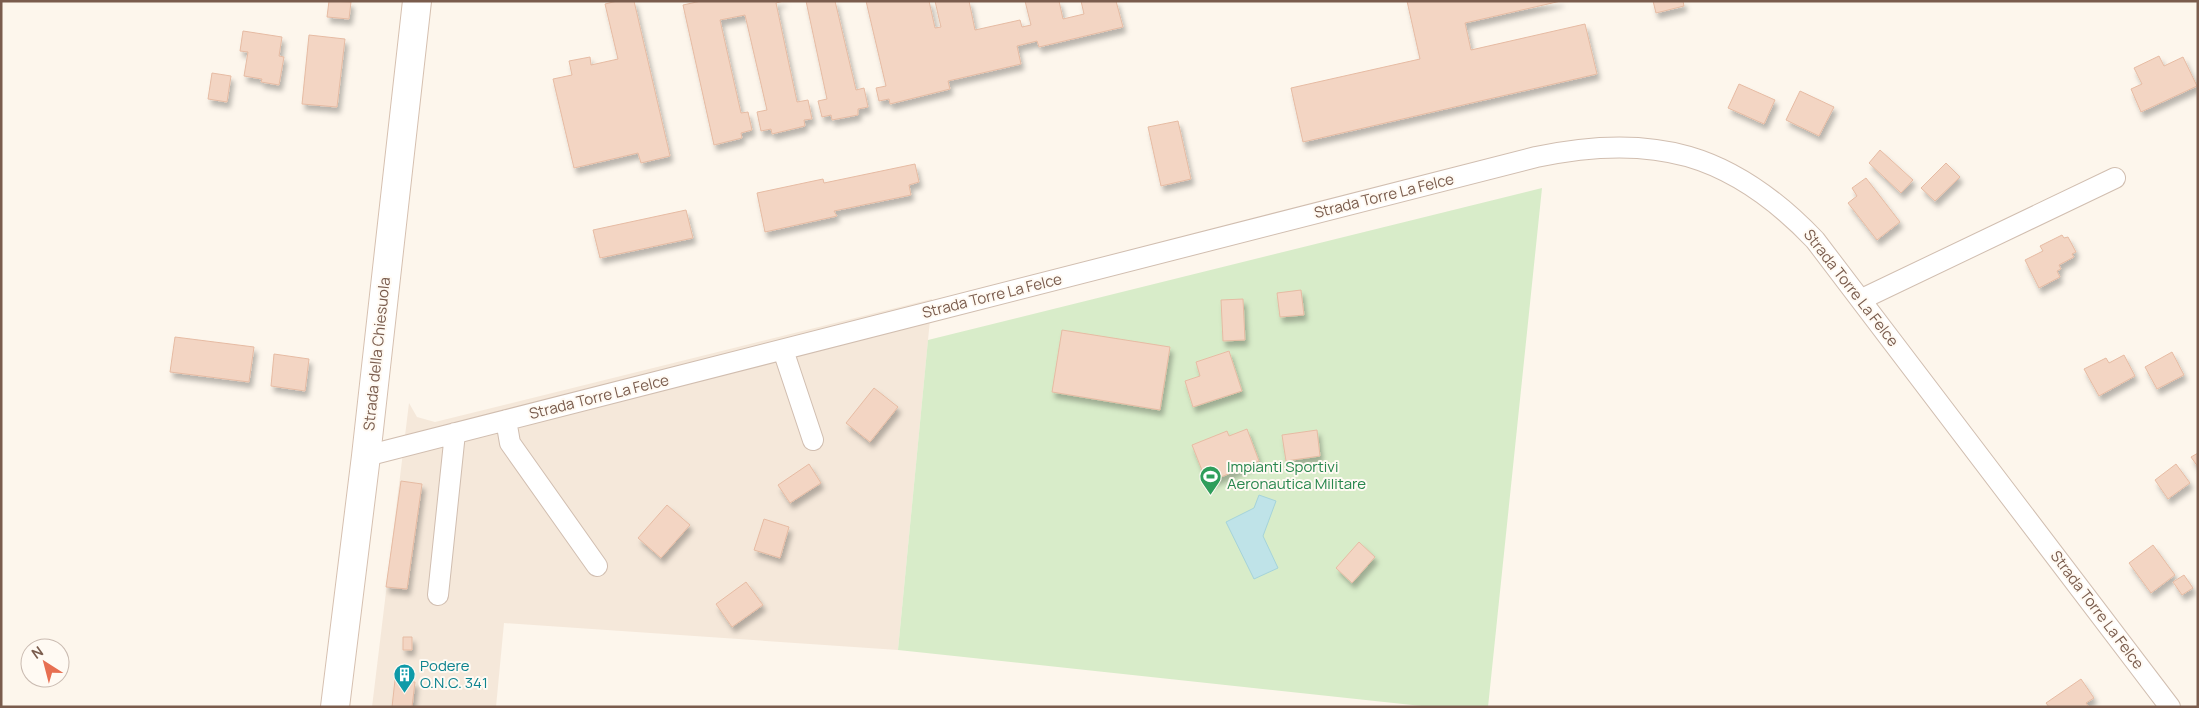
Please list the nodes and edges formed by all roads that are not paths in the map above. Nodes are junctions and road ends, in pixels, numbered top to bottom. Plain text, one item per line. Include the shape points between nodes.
1 (417, 1) edge
2 (2115, 178) dead end
3 (1862, 299) junction
4 (783, 350) junction
5 (506, 420) junction
6 (455, 434) junction
7 (813, 440) dead end
8 (366, 456) junction
9 (597, 566) dead end
10 (438, 595) dead end
11 (334, 707) edge
12 (2170, 707) edge

1 - 8 street, Strada della Chiesuola
2 - 3 street
3 - 4 street, Strada Torre La Felce via 1801,225 1745,181 1721,168 1680,154 1638,147 1609,147 1569,151 1497,167
3 - 12 street, Strada Torre La Felce
4 - 5 street, Strada Torre La Felce
4 - 7 street
5 - 6 street, Strada Torre La Felce
5 - 9 street via 510,443
6 - 8 street, Strada Torre La Felce
6 - 10 street
8 - 11 street, Strada della Chiesuola

